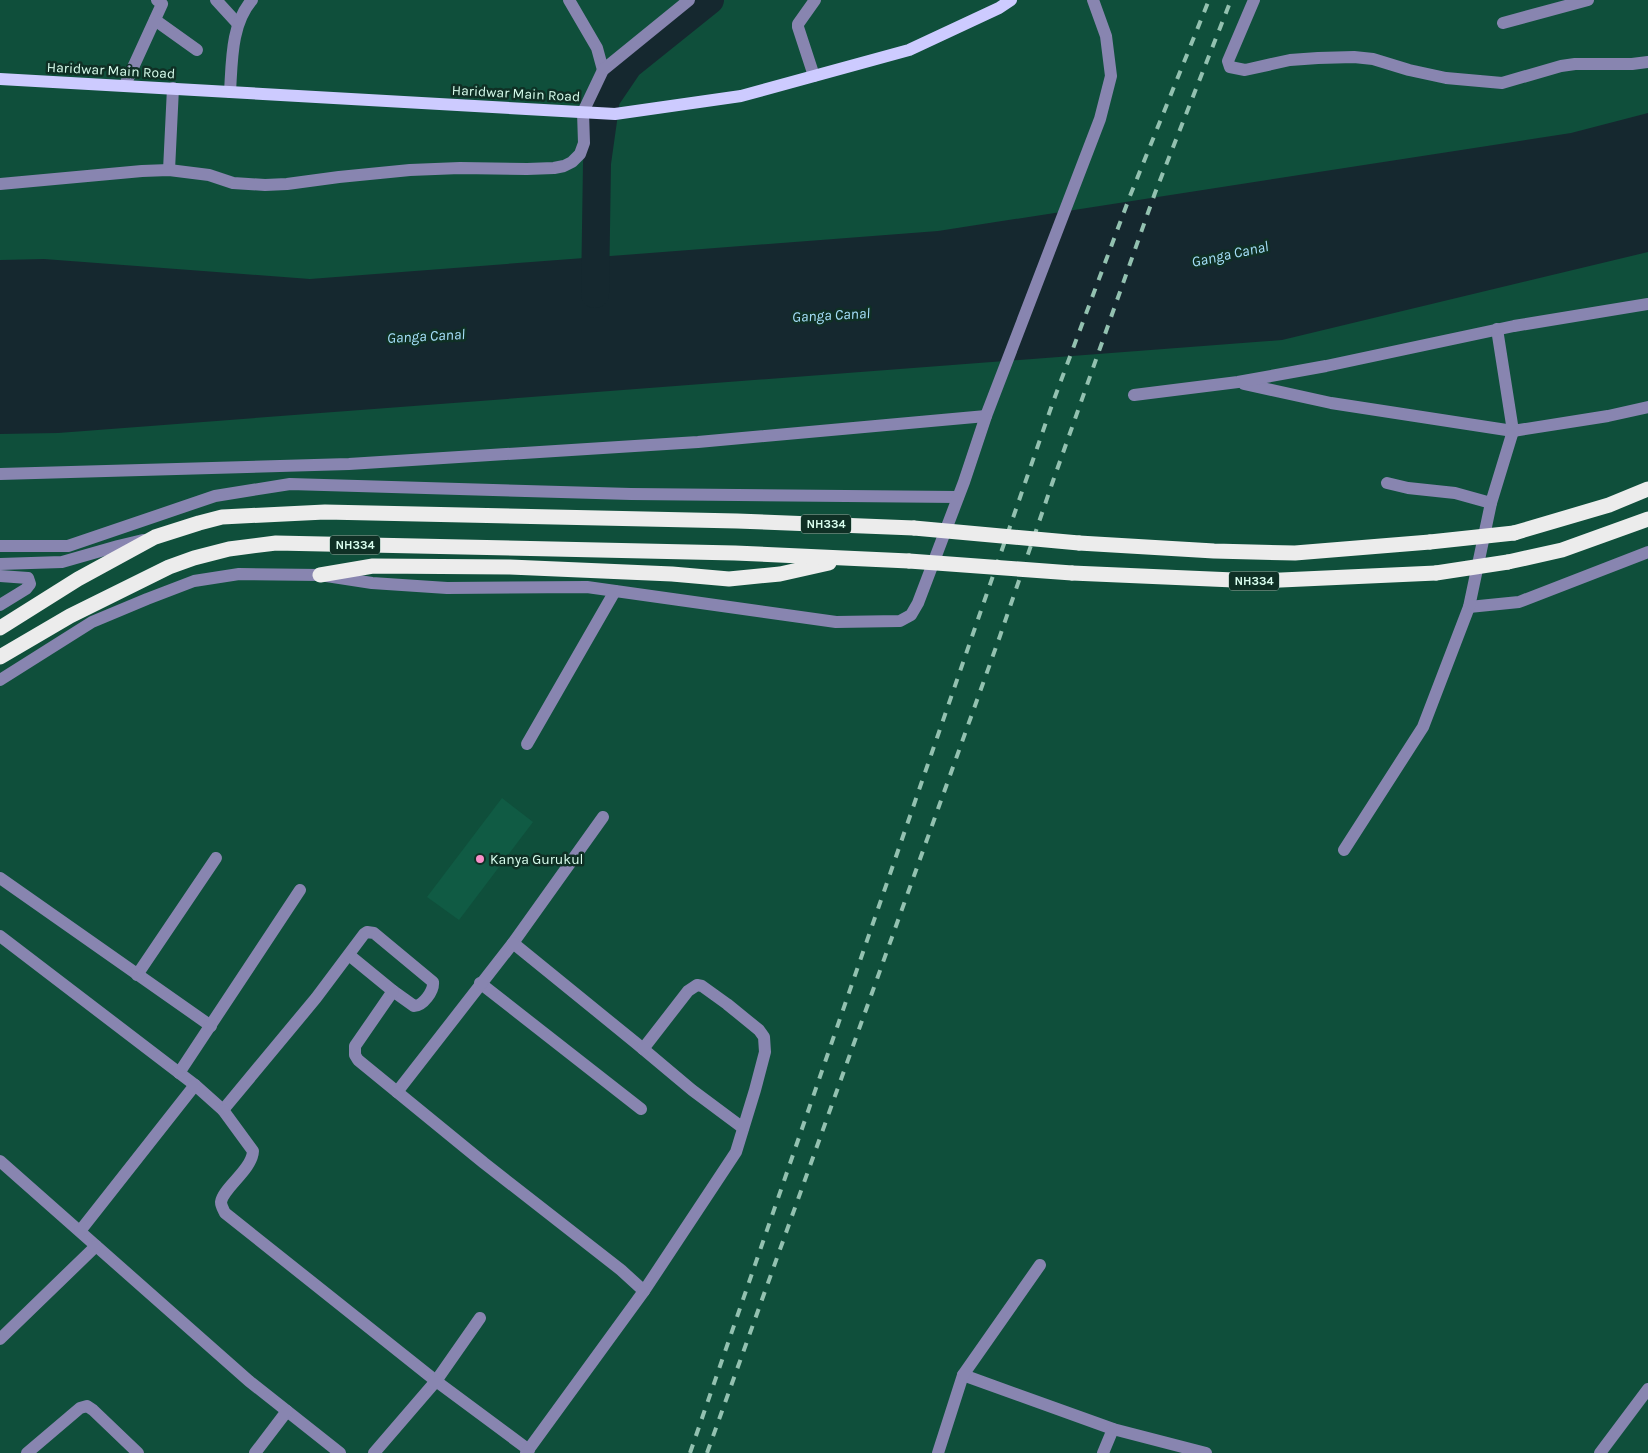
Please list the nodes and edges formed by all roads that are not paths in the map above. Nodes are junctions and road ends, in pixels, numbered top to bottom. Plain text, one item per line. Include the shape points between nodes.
1 (216, 0) edge
2 (252, 0) edge
3 (569, 0) edge
4 (688, 0) edge
5 (815, 0) edge
6 (1011, 0) edge
7 (1093, 0) edge
8 (1254, 0) edge
9 (1588, 0) edge
10 (161, 1) edge
11 (997, 4) edge
12 (1544, 5) edge
13 (155, 20) junction
14 (1503, 23) dead end
15 (238, 24) junction
16 (197, 50) dead end
17 (1648, 62) edge
18 (603, 70) junction
19 (814, 76) junction
20 (0, 80) edge
21 (125, 85) junction
22 (173, 88) junction
23 (230, 92) junction
24 (587, 112) junction
25 (169, 170) junction
26 (0, 184) edge
27 (1648, 304) edge
28 (1497, 329) junction
29 (1238, 382) junction
30 (1134, 395) dead end
31 (1648, 407) edge
32 (986, 416) junction
33 (1513, 431) junction
34 (0, 474) edge
35 (1387, 483) dead end
36 (1648, 489) edge
37 (958, 497) junction
38 (1491, 503) junction
39 (1648, 520) edge
40 (155, 537) junction
41 (0, 546) edge
42 (1648, 552) edge
43 (850, 558) junction
44 (0, 564) edge
45 (320, 575) junction
46 (0, 576) edge
47 (615, 591) junction
48 (0, 605) edge
49 (1469, 607) junction
50 (0, 628) edge
51 (0, 657) edge
52 (0, 680) edge
53 (526, 744) dead end
54 (603, 817) dead end
55 (1344, 850) dead end
56 (216, 858) dead end
57 (0, 878) edge
58 (300, 890) dead end
59 (0, 936) edge
60 (513, 943) junction
61 (349, 955) junction
62 (137, 975) junction
63 (480, 983) junction
64 (393, 991) junction
65 (211, 1026) junction
66 (643, 1049) junction
67 (179, 1073) junction
68 (195, 1085) junction
69 (397, 1092) junction
70 (641, 1109) dead end
71 (223, 1110) junction
72 (743, 1128) junction
73 (0, 1161) edge
74 (80, 1231) junction
75 (96, 1246) junction
76 (1040, 1265) dead end
77 (644, 1291) junction
78 (480, 1318) dead end
79 (0, 1339) edge
80 (963, 1375) junction
81 (436, 1381) junction
82 (1648, 1389) edge
83 (287, 1411) junction
84 (1112, 1429) junction
85 (528, 1452) edge
86 (27, 1453) edge
87 (138, 1453) edge
88 (255, 1453) edge
89 (340, 1453) edge
90 (374, 1453) edge
91 (938, 1453) edge
92 (1103, 1453) edge
93 (1206, 1453) edge
94 (1600, 1453) edge

1 - 15 street
2 - 15 street
3 - 18 street via 597,48
4 - 18 street
5 - 19 street via 798,27
6 - 11 main road, Haridwar Main Road
7 - 32 street via 1106,36 1111,76 1100,119
8 - 17 street via 1228,61 1230,67 1245,70 1302,59 1354,57 1446,78 1502,83 1560,66
9 - 12 street
10 - 13 street
11 - 19 main road, Haridwar Main Road via 909,50
12 - 14 street
13 - 16 street
13 - 21 street
15 - 23 street
18 - 24 street
19 - 24 main road, Haridwar Main Road via 741,96 615,114
20 - 21 main road, Haridwar Main Road
21 - 22 main road, Haridwar Main Road
22 - 23 main road, Haridwar Main Road
22 - 25 street
23 - 24 main road, Haridwar Main Road
24 - 25 street via 580,154 572,162 554,168 410,170 265,185 233,183 209,174
25 - 26 street
27 - 28 street
28 - 29 street
28 - 33 street
29 - 30 street
29 - 33 street via 1331,403
31 - 33 street
32 - 34 street via 698,442 349,464
32 - 37 street
33 - 38 street
35 - 38 street via 1455,493
36 - 40 highway, NH334, bridge via 1609,505 1514,533 1295,553 1079,543 914,528 325,512 222,517
37 - 41 street via 631,494 290,484 216,496 68,546
37 - 47 street via 918,603 911,615 900,621 836,622
38 - 49 street
39 - 43 highway, NH334, bridge via 1562,550 1436,573 1257,581
40 - 44 street via 62,562
40 - 50 highway, NH334 via 78,579
42 - 49 street via 1519,602
43 - 45 highway via 780,574 729,579 510,567 373,566
43 - 51 highway, NH334 via 276,543 229,549 169,567 70,616
45 - 47 street via 372,583 447,588 587,587
45 - 52 street via 239,574 194,581 92,622
46 - 48 street via 28,578 30,584
47 - 53 street
49 - 55 street via 1423,727
54 - 60 street
56 - 62 street
57 - 62 street
58 - 65 street
59 - 67 street
60 - 63 street
60 - 66 street
61 - 64 street
61 - 64 street via 364,934 372,932 433,982 434,987 417,1006
61 - 71 street
62 - 65 street
63 - 69 street
63 - 70 street
64 - 69 street via 355,1046 355,1055
65 - 67 street
66 - 72 street
66 - 72 street via 693,986 702,986 728,1004 760,1030 765,1043
67 - 68 street
68 - 71 street
68 - 74 street
69 - 77 street
71 - 81 street via 253,1151 247,1167 222,1199 226,1213
72 - 77 street via 736,1152
73 - 74 street
74 - 75 street
75 - 79 street
75 - 83 street
76 - 80 street
77 - 85 street
78 - 81 street
80 - 84 street
80 - 91 street
81 - 85 street
81 - 90 street
82 - 94 street
83 - 88 street
83 - 89 street
84 - 92 street
84 - 93 street
86 - 87 street via 80,1408 87,1406

